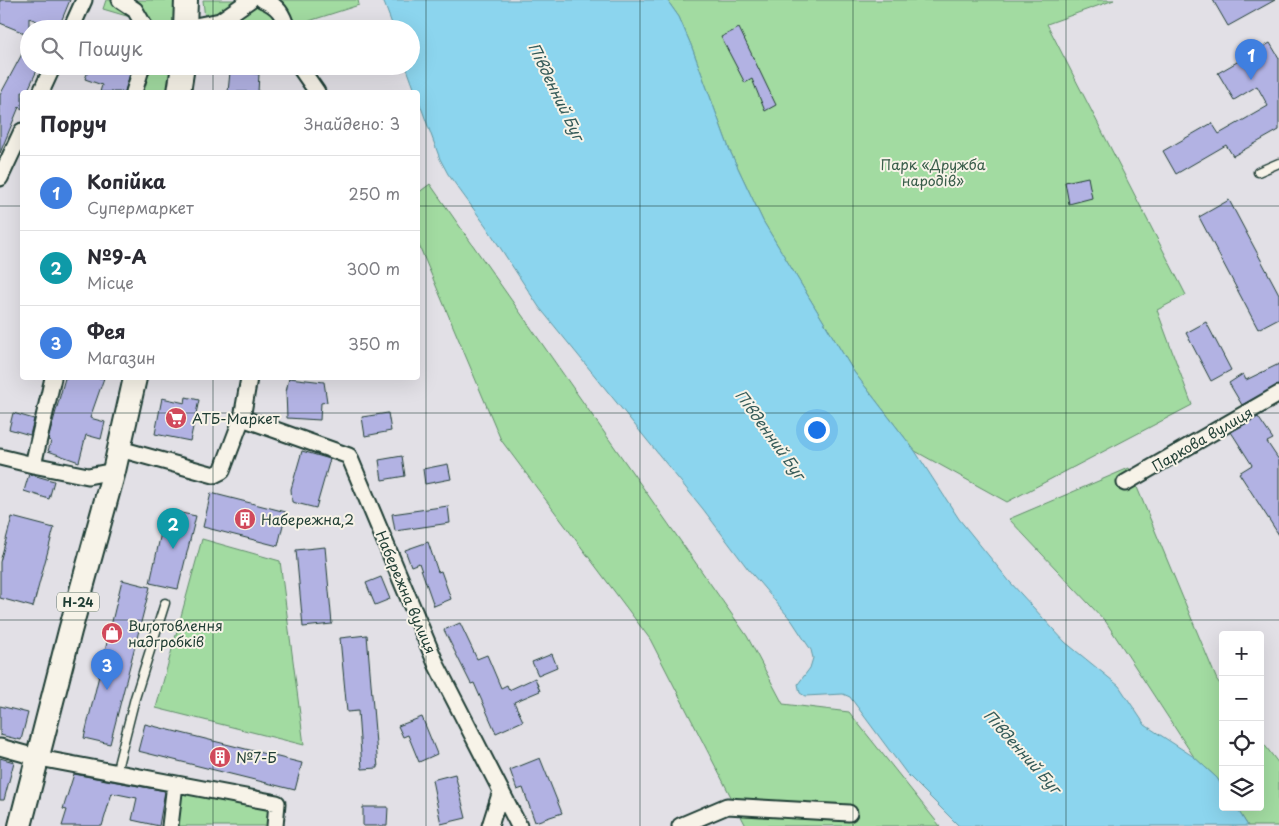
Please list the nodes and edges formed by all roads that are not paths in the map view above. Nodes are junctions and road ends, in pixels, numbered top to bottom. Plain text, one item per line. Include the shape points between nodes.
1 (84, 0) edge
2 (120, 0) edge
3 (186, 0) edge
4 (250, 0) edge
5 (263, 0) edge
6 (75, 20) edge
7 (141, 20) edge
8 (185, 20) edge
9 (221, 20) edge
10 (285, 20) edge
11 (49, 75) edge
12 (139, 75) edge
13 (182, 75) edge
14 (305, 75) edge
15 (42, 90) edge
16 (135, 90) edge
17 (179, 90) edge
18 (316, 90) edge
19 (20, 135) edge
20 (1279, 163) edge
21 (1258, 172) dead end
22 (0, 178) edge
23 (53, 380) edge
24 (135, 380) edge
25 (249, 380) edge
26 (1279, 394) edge
27 (242, 418) junction
28 (120, 449) junction
29 (0, 457) edge
30 (33, 465) junction
31 (114, 471) junction
32 (1125, 484) dead end
33 (165, 603) dead end
34 (0, 747) edge
35 (39, 758) junction
36 (116, 773) junction
37 (175, 784) junction
38 (501, 791) junction
39 (849, 813) dead end
40 (20, 826) edge
41 (170, 826) edge
42 (275, 826) edge
43 (490, 826) edge
44 (519, 826) edge
45 (680, 826) edge

1 - 6 street
2 - 7 street via 135,10
3 - 8 main road
4 - 9 street
5 - 10 street via 276,5
11 - 15 street
12 - 16 street
13 - 17 main road
14 - 18 street
19 - 22 street
20 - 21 lane
23 - 30 street
24 - 28 main road, Н-24
25 - 27 street
26 - 32 street, Паркова вулиця
27 - 28 street via 222,470 214,475
27 - 38 street, Набережна вулиця via 349,456 437,666
28 - 31 main road, Н-24
29 - 30 street
30 - 31 street via 88,476
31 - 35 main road, Н-24
33 - 36 lane via 135,698
34 - 35 street
35 - 36 street
35 - 40 main road, Н-24
36 - 37 street
37 - 41 street
37 - 42 street via 277,804
38 - 43 street
38 - 44 street, Набережна вулиця
39 - 45 street via 727,806

